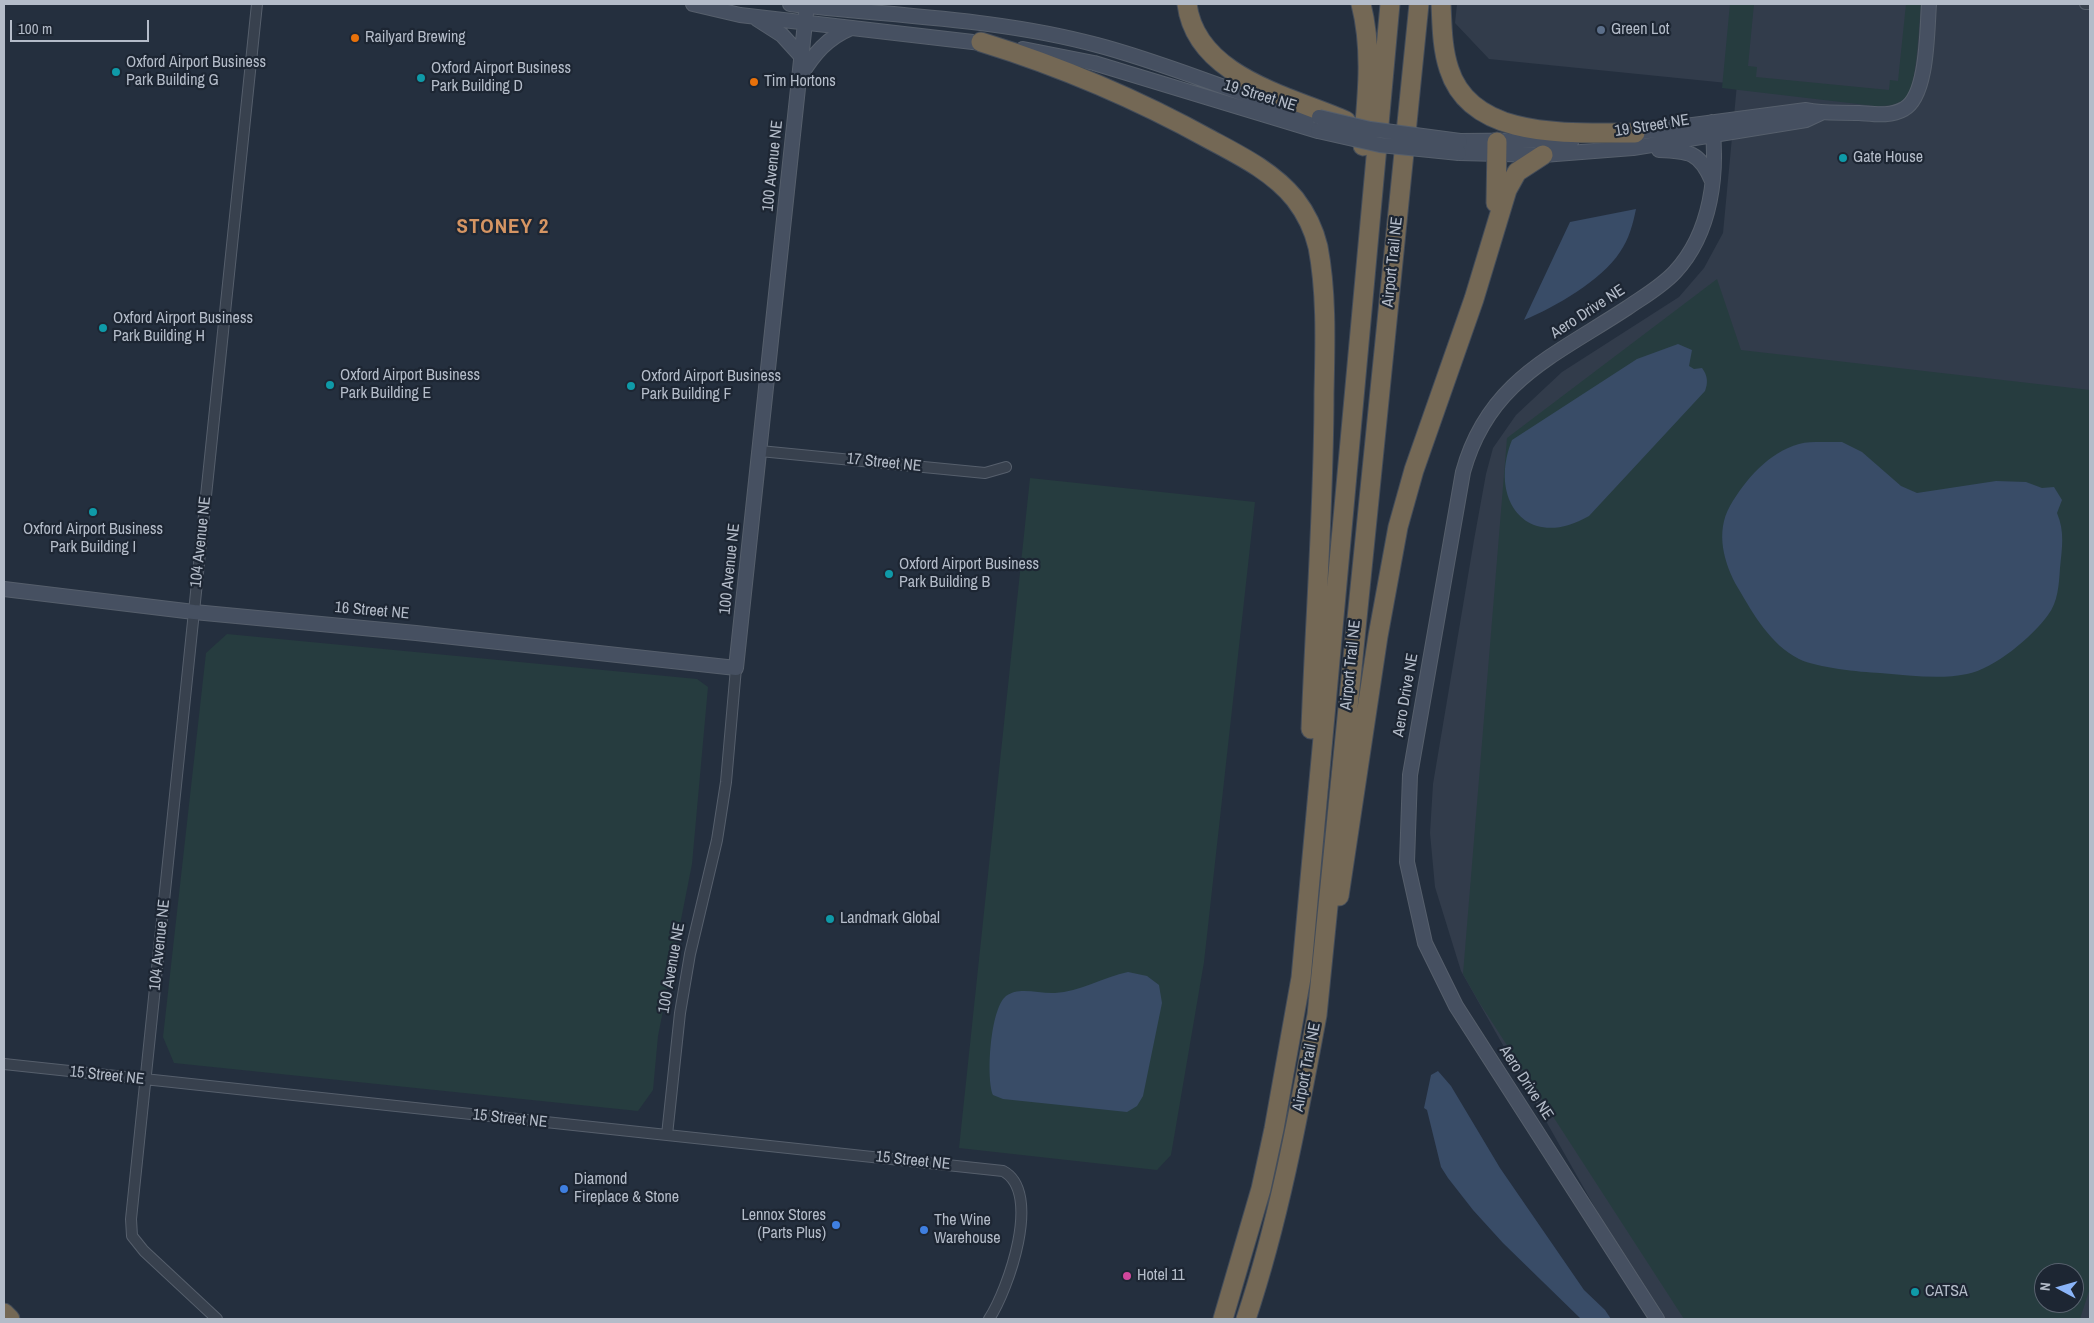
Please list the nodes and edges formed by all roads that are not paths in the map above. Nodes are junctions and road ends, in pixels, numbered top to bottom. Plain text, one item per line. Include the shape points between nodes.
1 (257, 4) edge
2 (693, 4) edge
3 (790, 4) edge
4 (1187, 4) edge
5 (1361, 4) edge
6 (1390, 4) edge
7 (1419, 4) edge
8 (1441, 4) edge
9 (1929, 4) edge
10 (2085, 4) edge
11 (2090, 4) edge
12 (807, 5) edge
13 (853, 7) edge
14 (752, 16) junction
15 (805, 22) junction
16 (853, 27) junction
17 (981, 42) junction
18 (802, 57) junction
19 (800, 76) junction
20 (1319, 119) junction
21 (1359, 127) joint
22 (1713, 128) junction
23 (1634, 141) junction
24 (1459, 147) junction
25 (1497, 148) junction
26 (1543, 155) junction
27 (1713, 184) junction
28 (1491, 238) junction
29 (1352, 392) junction
30 (760, 451) junction
31 (1006, 467) dead end
32 (4, 589) edge
33 (194, 612) junction
34 (736, 668) junction
35 (1301, 978) junction
36 (1317, 1015) junction
37 (4, 1064) edge
38 (147, 1080) junction
39 (667, 1135) junction
40 (1261, 1189) junction
41 (4, 1313) edge
42 (10, 1319) edge
43 (217, 1319) edge
44 (989, 1319) edge
45 (1217, 1319) edge
46 (1223, 1319) edge
47 (1248, 1319) edge
48 (1657, 1319) edge

1 - 33 street, 104 Avenue NE
2 - 14 street, 19 Street NE
3 - 12 street, 19 Street NE
4 - 20 highway via 1198,37 1220,63
5 - 29 highway via 1367,31 1368,75 1352,297
6 - 29 highway, Airport Trail NE
7 - 36 highway, Airport Trail NE
8 - 23 highway via 1449,69 1457,86 1474,107 1494,118 1531,128 1583,132
9 - 22 street, 19 Street NE via 1921,86 1910,106 1891,114 1821,114 1806,120
10 - 11 street
12 - 13 street, 19 Street NE
12 - 15 street, 100 Avenue NE
13 - 20 street, 19 Street NE via 971,21 1066,38 1163,65
14 - 15 street, 19 Street NE
14 - 18 street via 782,35
15 - 16 street, 19 Street NE
15 - 18 street, 100 Avenue NE
16 - 17 street, 19 Street NE
16 - 19 street via 834,35 810,60
17 - 20 street, 19 Street NE via 1094,63
17 - 35 highway via 1045,62 1122,94 1270,174 1306,215 1317,244 1322,276 1324,432
18 - 19 street, 100 Avenue NE
19 - 30 street, 100 Avenue NE
20 - 21 highway, bridge
20 - 24 street, 19 Street NE, bridge via 1380,145
21 - 24 street, 19 Street NE, bridge
22 - 23 street, 19 Street NE
22 - 27 street, Aero Drive NE
23 - 25 street, 19 Street NE via 1586,139
23 - 26 street, 19 Street NE
23 - 27 street via 1690,153 1704,163
24 - 25 street, 19 Street NE
25 - 26 street, 19 Street NE
25 - 28 highway via 1498,182
26 - 28 highway via 1517,172
27 - 48 street, Aero Drive NE via 1697,242 1676,271 1662,284 1525,375 1496,402 1479,427 1463,472 1410,775 1407,862 1425,943 1456,1006
28 - 36 highway via 1474,299 1414,470 1398,527 1378,636 1347,854
29 - 35 highway, Airport Trail NE
30 - 31 street, 17 Street NE via 985,473
30 - 34 street, 100 Avenue NE
32 - 33 street, 16 Street NE
33 - 34 street, 16 Street NE
33 - 38 street, 104 Avenue NE
34 - 39 street, 100 Avenue NE via 726,782 717,840 680,1012
35 - 40 highway, Airport Trail NE
36 - 47 highway, Airport Trail NE via 1264,1266
37 - 38 street, 15 Street NE
38 - 39 street, 15 Street NE
38 - 43 street, 104 Avenue NE via 131,1219 132,1236
39 - 44 street, 15 Street NE via 1003,1171 1014,1179 1021,1194 1019,1238 1009,1275
40 - 45 highway
40 - 46 highway, Airport Trail NE
41 - 42 highway

